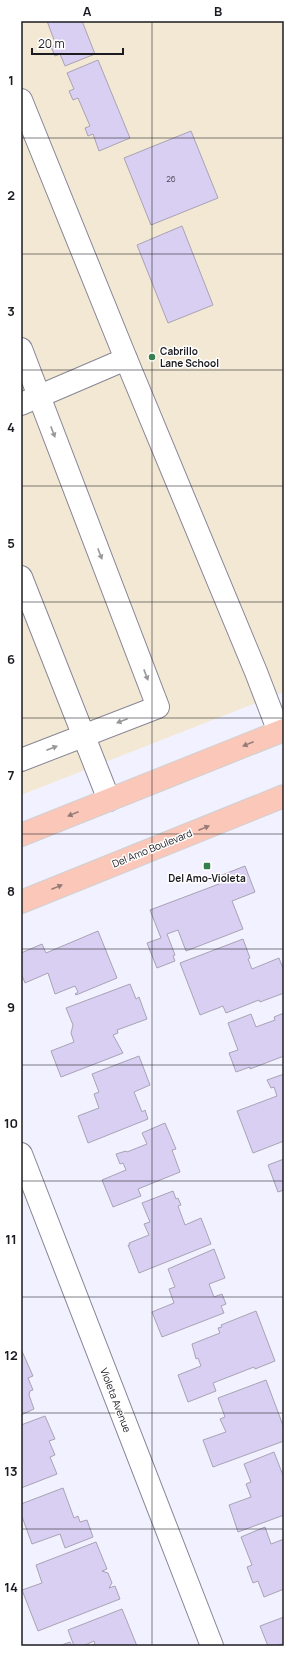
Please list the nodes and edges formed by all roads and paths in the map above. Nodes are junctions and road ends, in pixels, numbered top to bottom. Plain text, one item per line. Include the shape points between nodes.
1 (21, 100) edge
2 (21, 349) edge
3 (126, 359) junction
4 (30, 400) edge
5 (21, 577) edge
6 (281, 731) edge
7 (84, 736) junction
8 (21, 760) edge
9 (284, 796) edge
10 (109, 800) junction
11 (21, 835) edge
12 (21, 902) edge
13 (21, 1154) edge
14 (212, 1646) edge

1 - 3 street
2 - 4 street
3 - 4 street
3 - 6 street
4 -> 7 street via 158,707
5 - 7 street
6 -> 10 main road
8 -> 7 street
7 - 10 street
12 -> 9 main road, Del Amo Boulevard
10 -> 11 main road
13 - 14 street, Violeta Avenue

